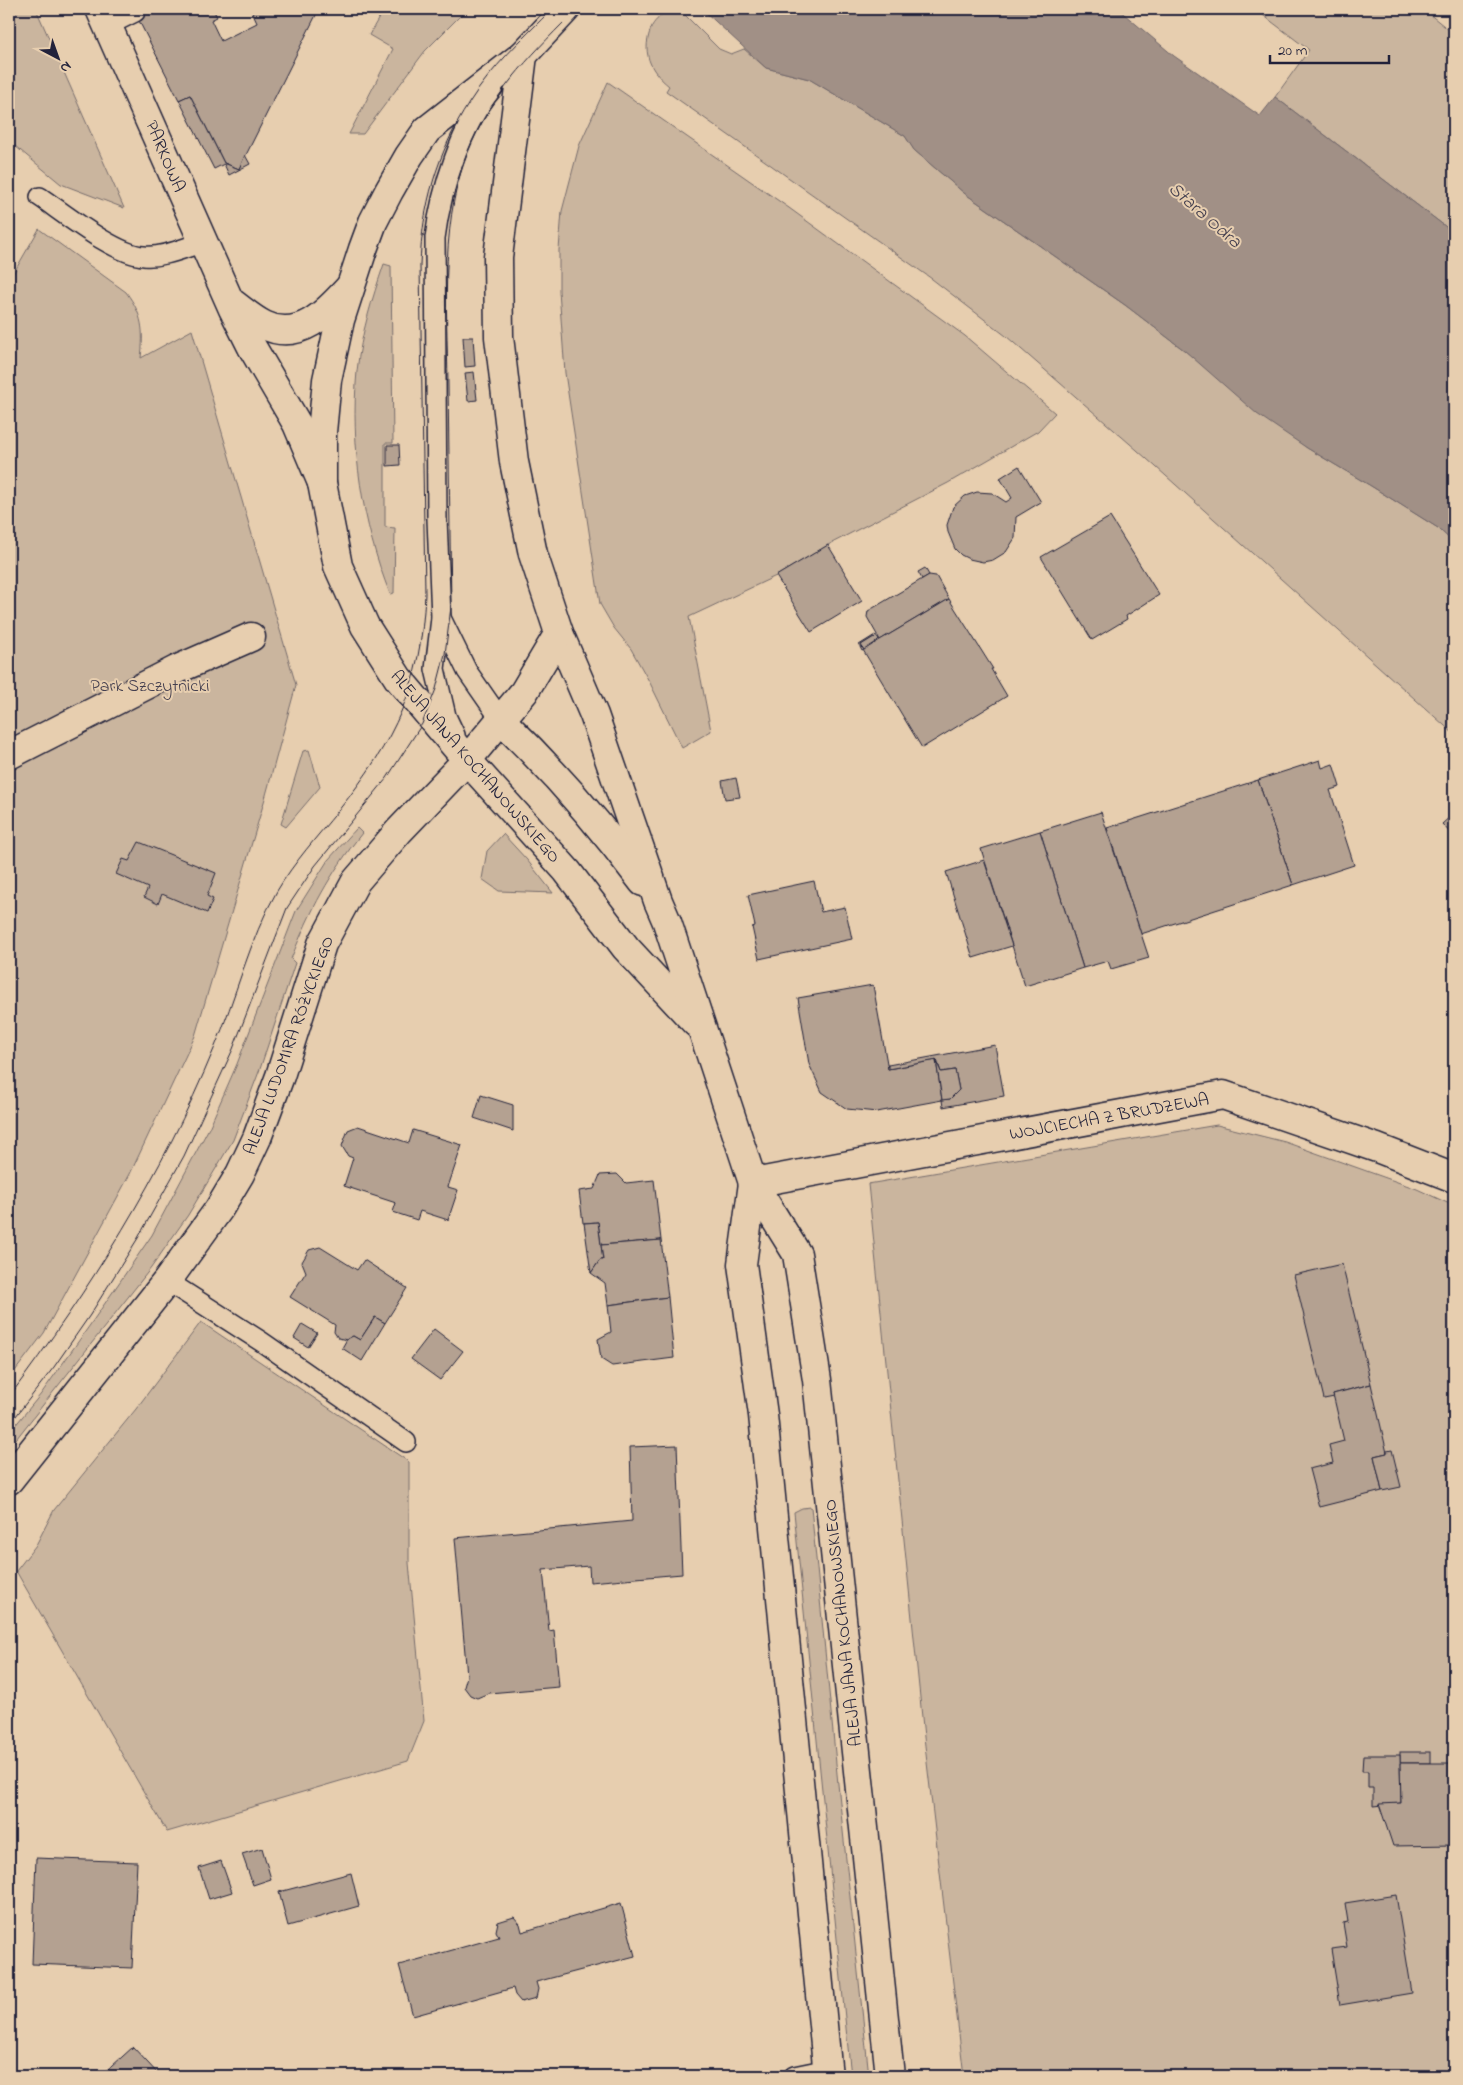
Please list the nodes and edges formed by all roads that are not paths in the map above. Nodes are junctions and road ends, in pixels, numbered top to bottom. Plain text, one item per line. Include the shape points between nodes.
1 (566, 9) edge
2 (135, 12) dead end
3 (104, 17) edge
4 (523, 55) junction
5 (40, 198) dead end
6 (204, 242) junction
7 (350, 287) junction
8 (230, 302) junction
9 (322, 483) junction
10 (441, 618) junction
11 (559, 633) junction
12 (251, 636) dead end
13 (501, 720) junction
14 (9, 755) edge
15 (467, 760) junction
16 (658, 901) junction
17 (702, 1029) junction
18 (1454, 1178) edge
19 (754, 1183) junction
20 (167, 1281) junction
21 (406, 1442) dead end
22 (9, 1480) edge
23 (828, 2073) edge
24 (794, 2076) edge
25 (890, 2076) edge

1 - 4 main road, ALEJA JANA KOCHANOWSKIEGO
2 - 3 lane
3 - 6 main road, PARKOWA
4 - 7 main road, ALEJA JANA KOCHANOWSKIEGO via 427,130 373,222
4 - 10 lane via 477,110 452,166 436,230
4 - 11 main road, ALEJA JANA KOCHANOWSKIEGO via 498,257 499,337 514,462 534,554
5 - 6 lane via 129,253 144,256 160,254
6 - 8 main road, PARKOWA
7 - 8 main road via 325,314 303,328 284,330 265,326
7 - 9 main road, ALEJA JANA KOCHANOWSKIEGO via 327,380
8 - 9 main road, PARKOWA via 296,424
9 - 15 main road, ALEJA JANA KOCHANOWSKIEGO via 338,566 365,626 398,678
10 - 13 lane via 467,671
10 - 15 lane via 435,669 446,716
11 - 13 main road, ALEJA LUDOMIRA RÓŻYCKIEGO via 530,683
11 - 16 main road, ALEJA JANA KOCHANOWSKIEGO via 596,722
12 - 14 main road via 178,669
13 - 15 main road, ALEJA LUDOMIRA RÓŻYCKIEGO
13 - 16 main road via 572,794
15 - 17 main road, ALEJA JANA KOCHANOWSKIEGO via 567,871 626,948
15 - 20 main road, ALEJA LUDOMIRA RÓŻYCKIEGO via 370,862 342,903 322,944 280,1076 240,1174
16 - 17 main road, ALEJA JANA KOCHANOWSKIEGO
17 - 19 main road, ALEJA JANA KOCHANOWSKIEGO
18 - 19 main road, WOJCIECHA Z BRUDZEWA via 1223,1095
19 - 23 main road, ALEJA JANA KOCHANOWSKIEGO via 742,1264 763,1414
19 - 25 main road, ALEJA JANA KOCHANOWSKIEGO via 797,1254 805,1301 817,1380
20 - 21 lane
20 - 22 main road, ALEJA LUDOMIRA RÓŻYCKIEGO
23 - 24 lane

